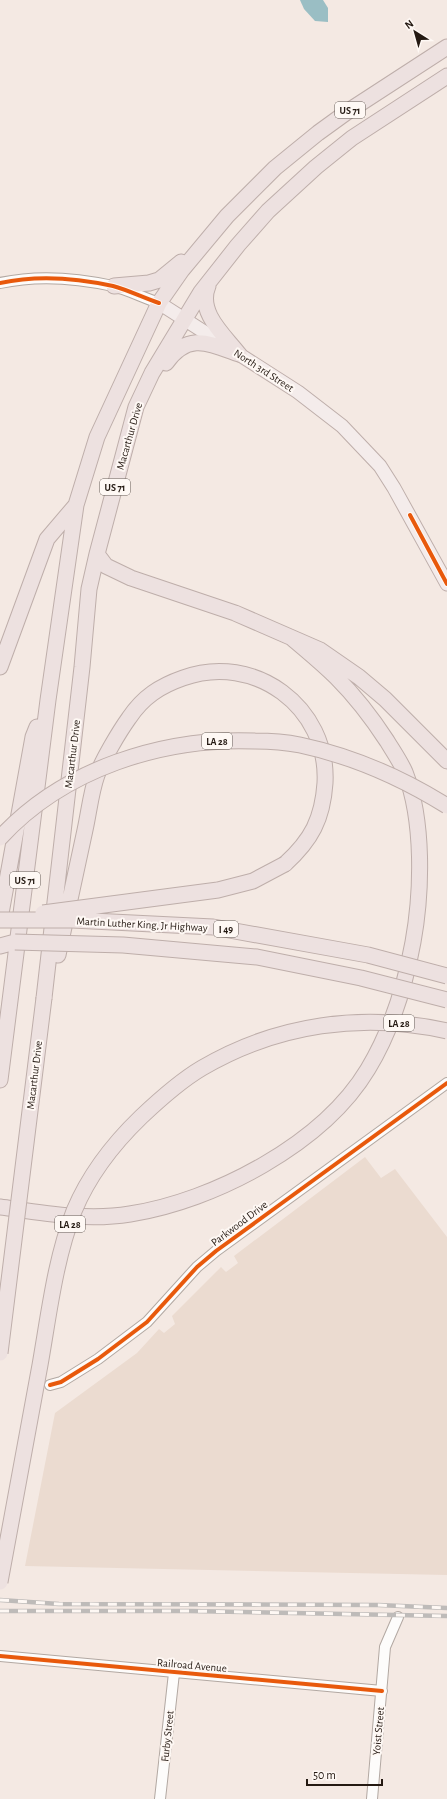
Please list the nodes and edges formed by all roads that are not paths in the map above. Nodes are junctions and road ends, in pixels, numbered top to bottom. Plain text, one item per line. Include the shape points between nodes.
1 (447, 47) edge
2 (447, 76) edge
3 (246, 196) junction
4 (211, 278) junction
5 (0, 283) edge
6 (114, 286) junction
7 (159, 303) junction
8 (184, 318) junction
9 (239, 354) junction
10 (136, 407) junction
11 (76, 505) junction
12 (97, 554) junction
13 (447, 584) edge
14 (292, 638) junction
15 (0, 667) edge
16 (48, 700) junction
17 (447, 761) edge
18 (447, 806) edge
19 (0, 838) edge
20 (1, 920) edge
21 (0, 945) edge
22 (447, 976) edge
23 (44, 997) junction
24 (447, 1000) edge
25 (447, 1031) edge
26 (0, 1080) edge
27 (447, 1083) edge
28 (0, 1207) edge
29 (0, 1354) edge
30 (50, 1385) dead end
31 (0, 1582) edge
32 (398, 1617) dead end
33 (0, 1656) edge
34 (174, 1673) junction
35 (382, 1691) junction
36 (160, 1799) edge
37 (372, 1799) edge

1 - 3 highway, US 71 via 347,112 291,155
2 - 4 highway, Macarthur Drive / US 71 via 352,138 316,167 277,202
3 - 6 highway via 168,274 149,283
3 - 7 highway, US 71 via 203,244
4 - 8 highway, Macarthur Drive / US 71
4 - 9 highway via 204,299 206,308
5 - 6 street, North 3rd Street via 32,278 59,278
6 - 7 street, North 3rd Street
7 - 8 main road, North 3rd Street
7 - 11 highway, US 71 via 97,437
8 - 9 main road, North 3rd Street
8 - 10 highway, Macarthur Drive / US 71 via 152,373
9 - 10 highway via 202,342 181,346 164,364
9 - 13 main road, North 3rd Street via 319,407 362,445 380,466 403,501
10 - 12 highway, Macarthur Drive / US 71
11 - 15 highway via 47,539
11 - 16 highway, US 71
12 - 14 highway via 106,566 131,578 235,613
12 - 23 highway, Macarthur Drive / US 71 via 90,590
14 - 17 highway via 320,650 359,677 385,699
14 - 28 highway via 335,676 375,722 404,772 414,810 419,863 416,929 408,972 381,1045 354,1088 316,1127 261,1167 225,1184 161,1208 129,1215 74,1217
16 - 20 highway via 33,737
16 - 26 highway, US 71
18 - 19 highway, LA 28, bridge via 368,764 299,745 230,740 174,746 137,754 116,762 55,792 36,805
20 - 22 highway, Martin Luther King, Jr Highway / I 49, bridge via 72,920 213,927 368,955
20 - 23 highway, bridge via 72,908 218,890 253,881 284,864 306,841 315,827 324,795 325,774 319,741 301,711 269,684 250,675 234,672 203,672 188,676 160,687 139,704 128,718 97,775 55,969
21 - 24 highway, Martin Luther King, Jr Highway / I 49, bridge via 15,942 123,946 257,957 361,978
23 - 29 highway, Macarthur Drive / US 71, bridge
25 - 31 highway, LA 28, bridge via 380,1021 350,1021 258,1041 201,1068 176,1086 106,1153 74,1210 54,1282
27 - 30 street, Parkwood Drive via 216,1251 197,1267 147,1322 104,1355 61,1382
32 - 35 street, Yoist Street via 385,1647
33 - 34 street, Railroad Avenue
34 - 35 street, Railroad Avenue
34 - 36 street, Furby Street
35 - 37 street, Yoist Street

